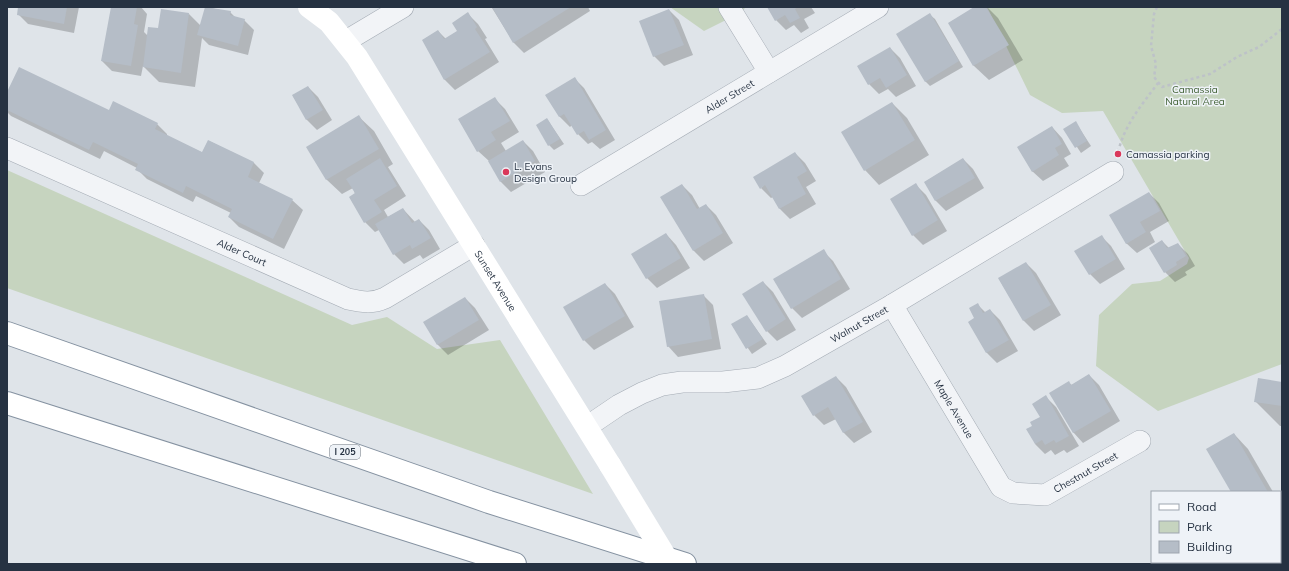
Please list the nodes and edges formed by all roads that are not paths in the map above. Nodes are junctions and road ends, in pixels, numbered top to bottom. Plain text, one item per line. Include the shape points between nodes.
1 (403, 7) edge
2 (730, 7) edge
3 (878, 7) edge
4 (312, 8) edge
5 (346, 41) junction
6 (769, 72) junction
7 (7, 148) edge
8 (1113, 172) road end
9 (581, 185) dead end
10 (474, 245) junction
11 (892, 305) junction
12 (7, 333) edge
13 (7, 403) edge
14 (588, 426) junction
15 (1140, 441) dead end
16 (1029, 495) joint
17 (515, 564) edge
18 (670, 564) edge
19 (685, 564) edge

1 - 5 street
2 - 6 street
3 - 6 street, Alder Street
4 - 5 main road, Sunset Avenue
5 - 10 main road, Sunset Avenue
6 - 9 street, Alder Street
7 - 10 street, Alder Court via 359,302 376,302 385,298
8 - 11 street, Walnut Street
10 - 14 main road, Sunset Avenue
11 - 14 street, Walnut Street via 786,366 758,378 662,385 619,405
11 - 16 street, Maple Avenue via 1001,487 1013,494
12 - 19 main road, I 205 via 489,502
13 - 17 main road
14 - 18 main road, Sunset Avenue, bridge
15 - 16 street, Chestnut Street via 1045,495

